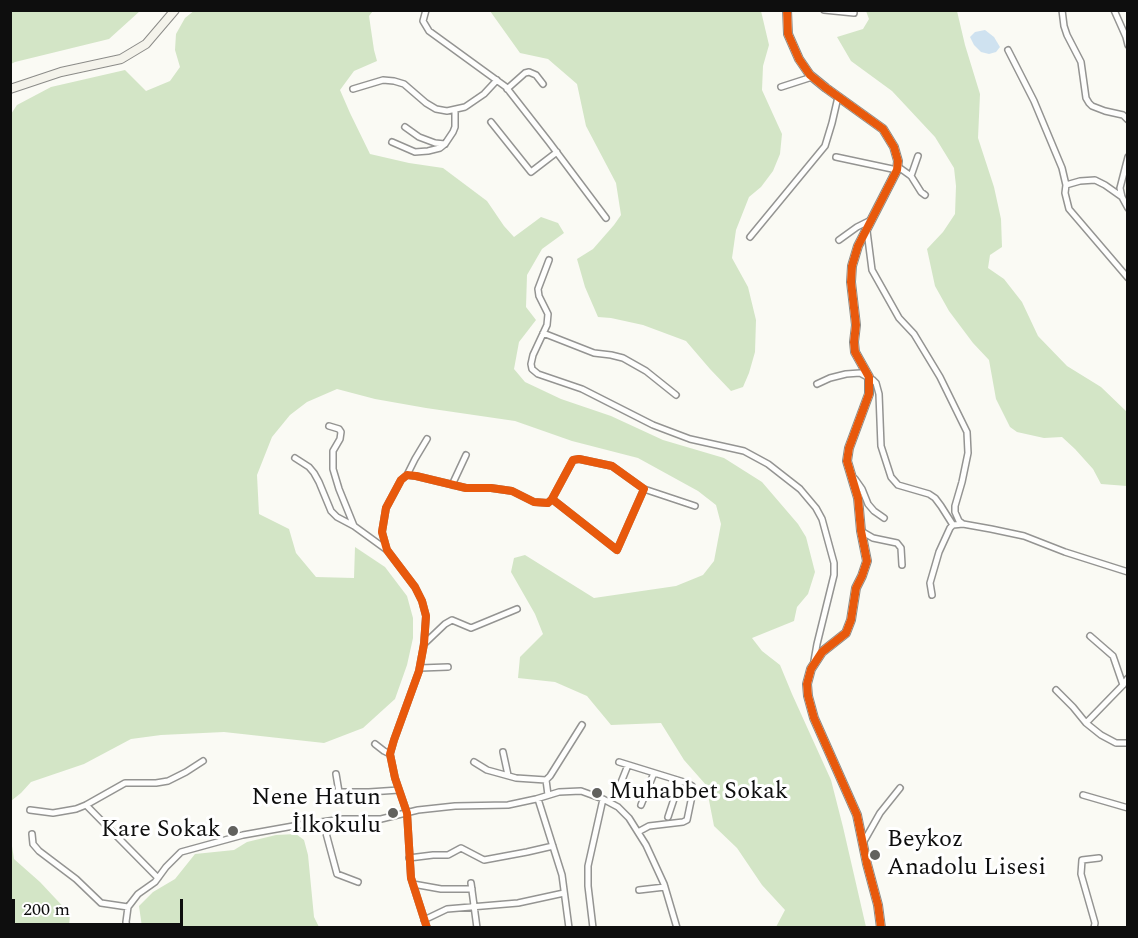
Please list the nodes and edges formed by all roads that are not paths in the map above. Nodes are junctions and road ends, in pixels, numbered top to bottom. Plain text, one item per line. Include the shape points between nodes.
1 (175, 10) edge
2 (426, 10) edge
3 (787, 10) edge
4 (824, 10) edge
5 (1062, 10) edge
6 (1113, 10) edge
7 (854, 13) dead end
8 (1128, 45) edge
9 (1008, 50) dead end
10 (812, 76) junction
11 (497, 80) junction
12 (543, 84) dead end
13 (781, 87) dead end
14 (10, 89) edge
15 (353, 89) dead end
16 (507, 89) junction
17 (838, 97) junction
18 (455, 110) junction
19 (1128, 120) edge
20 (491, 123) dead end
21 (405, 127) dead end
22 (392, 142) dead end
23 (445, 144) junction
24 (557, 152) junction
25 (918, 156) dead end
26 (836, 157) dead end
27 (1128, 157) edge
28 (897, 168) junction
29 (911, 176) junction
30 (1066, 185) junction
31 (925, 195) dead end
32 (1122, 197) junction
33 (1128, 208) edge
34 (606, 218) dead end
35 (872, 219) junction
36 (867, 229) junction
37 (750, 237) dead end
38 (839, 240) dead end
39 (549, 260) dead end
40 (1128, 278) edge
41 (543, 333) junction
42 (869, 377) junction
43 (817, 384) dead end
44 (676, 395) dead end
45 (329, 426) dead end
46 (427, 439) dead end
47 (465, 454) dead end
48 (295, 458) dead end
49 (850, 473) junction
50 (407, 475) junction
51 (452, 485) junction
52 (644, 489) junction
53 (552, 499) junction
54 (695, 506) dead end
55 (884, 518) dead end
56 (963, 524) junction
57 (953, 525) junction
58 (354, 526) junction
59 (861, 531) junction
60 (387, 550) junction
61 (902, 565) dead end
62 (1128, 572) edge
63 (932, 595) dead end
64 (517, 609) dead end
65 (1090, 636) dead end
66 (424, 644) junction
67 (813, 666) junction
68 (448, 667) dead end
69 (420, 668) junction
70 (1128, 678) edge
71 (1123, 685) junction
72 (1056, 690) dead end
73 (1086, 723) junction
74 (582, 725) dead end
75 (1128, 743) edge
76 (375, 744) dead end
77 (503, 752) dead end
78 (390, 753) junction
79 (203, 761) dead end
80 (474, 762) dead end
81 (619, 762) dead end
82 (628, 765) junction
83 (654, 773) junction
84 (336, 774) dead end
85 (507, 775) junction
86 (546, 780) junction
87 (680, 781) junction
88 (900, 788) dead end
89 (399, 790) junction
90 (618, 790) dead end
91 (323, 792) dead end
92 (339, 792) junction
93 (548, 795) junction
94 (1083, 795) dead end
95 (538, 799) junction
96 (603, 799) junction
97 (86, 805) junction
98 (641, 805) dead end
99 (1128, 808) edge
100 (30, 810) dead end
101 (407, 813) junction
102 (668, 818) dead end
103 (323, 822) junction
104 (638, 832) junction
105 (32, 834) dead end
106 (863, 843) junction
107 (553, 846) junction
108 (409, 858) junction
109 (1099, 858) dead end
110 (158, 878) junction
111 (358, 882) dead end
112 (413, 884) junction
113 (665, 887) junction
114 (639, 890) dead end
115 (564, 892) junction
116 (128, 907) junction
117 (474, 907) junction
118 (424, 920) junction
119 (127, 927) edge
120 (427, 927) edge
121 (477, 927) edge
122 (569, 927) edge
123 (593, 927) edge
124 (677, 927) edge
125 (881, 927) edge
126 (1094, 927) edge

1 - 14 street via 146,44 121,59 61,72
2 - 11 street via 423,21 429,31
3 - 10 street via 788,34
4 - 7 street
5 - 19 street via 1064,26 1081,62 1086,98 1092,106 1124,115
6 - 8 street
9 - 30 street via 1034,101
10 - 13 street
10 - 17 street
11 - 16 street
11 - 18 street via 484,94
12 - 16 street via 529,72
15 - 18 street via 393,81 404,84 436,109
16 - 24 street
17 - 28 street via 883,129 894,147
17 - 37 street via 825,146
18 - 23 street via 455,127
20 - 24 street via 531,172
21 - 23 street via 419,137
22 - 23 street via 415,152
24 - 34 street
25 - 29 street
26 - 28 street
27 - 32 street via 1120,188
28 - 29 street
28 - 35 street
29 - 31 street
30 - 32 street via 1095,180
30 - 40 street via 1069,209
32 - 33 street
35 - 36 street
35 - 38 street
36 - 42 street via 858,246 851,282 855,352
36 - 56 street via 872,270 940,377 967,432 968,453 955,506
39 - 41 street via 538,289 548,314
41 - 44 street via 594,353 623,358
41 - 67 street via 531,364 538,374 582,389 690,439 744,452 776,470 816,508 825,528 834,575
42 - 43 street via 846,374
42 - 49 street via 869,394 849,447
42 - 57 street via 879,394 881,447 891,477 898,485 935,498
45 - 58 street via 341,432 333,451 333,469
46 - 50 street
47 - 51 street
48 - 58 street via 314,473 331,511
49 - 55 street via 868,504
49 - 59 street via 858,498
50 - 51 street
50 - 60 street via 400,480 386,508 382,531
51 - 53 street via 512,491 534,502
52 - 53 street via 612,466 579,459 573,460
52 - 53 street via 617,550
52 - 54 street
56 - 57 street
56 - 62 street via 1024,536
57 - 63 street via 939,552 930,583
58 - 60 street
59 - 61 street via 897,543
59 - 67 street via 867,561 856,588 851,620 846,633 822,652
60 - 66 street via 422,601 426,616
64 - 66 street via 471,628 452,620
65 - 71 street via 1113,657
66 - 69 street
67 - 106 street via 807,684 814,718 857,815
68 - 69 street
69 - 78 street
70 - 71 street
71 - 73 street
72 - 73 street
73 - 75 street via 1116,743
74 - 86 street
76 - 78 street
77 - 85 street
78 - 89 street
79 - 97 street via 168,781 125,783
80 - 85 street
81 - 82 street
82 - 83 street
82 - 90 street
83 - 87 street
83 - 98 street
84 - 92 street
85 - 86 street
86 - 93 street
87 - 102 street
87 - 104 street via 692,786 693,791 687,820 649,826
88 - 106 street
89 - 92 street
89 - 101 street
91 - 92 street
93 - 95 street
93 - 96 street via 581,791
94 - 99 street
95 - 101 street
95 - 107 street
96 - 104 street via 618,807
96 - 123 street via 588,866
97 - 100 street via 53,813
97 - 110 street
101 - 103 street via 381,819
101 - 108 street
103 - 110 street via 243,834 181,852
103 - 111 street via 337,873
104 - 113 street
105 - 116 street via 39,851 101,903
106 - 125 street
107 - 108 street via 484,860 461,848 448,855
107 - 115 street
108 - 112 street
109 - 126 street via 1082,860 1081,874
110 - 116 street
112 - 117 street via 441,889 471,886
112 - 118 street
113 - 114 street
113 - 124 street
115 - 117 street via 519,903
115 - 122 street
116 - 119 street
117 - 118 street via 447,909
117 - 121 street
118 - 120 street

